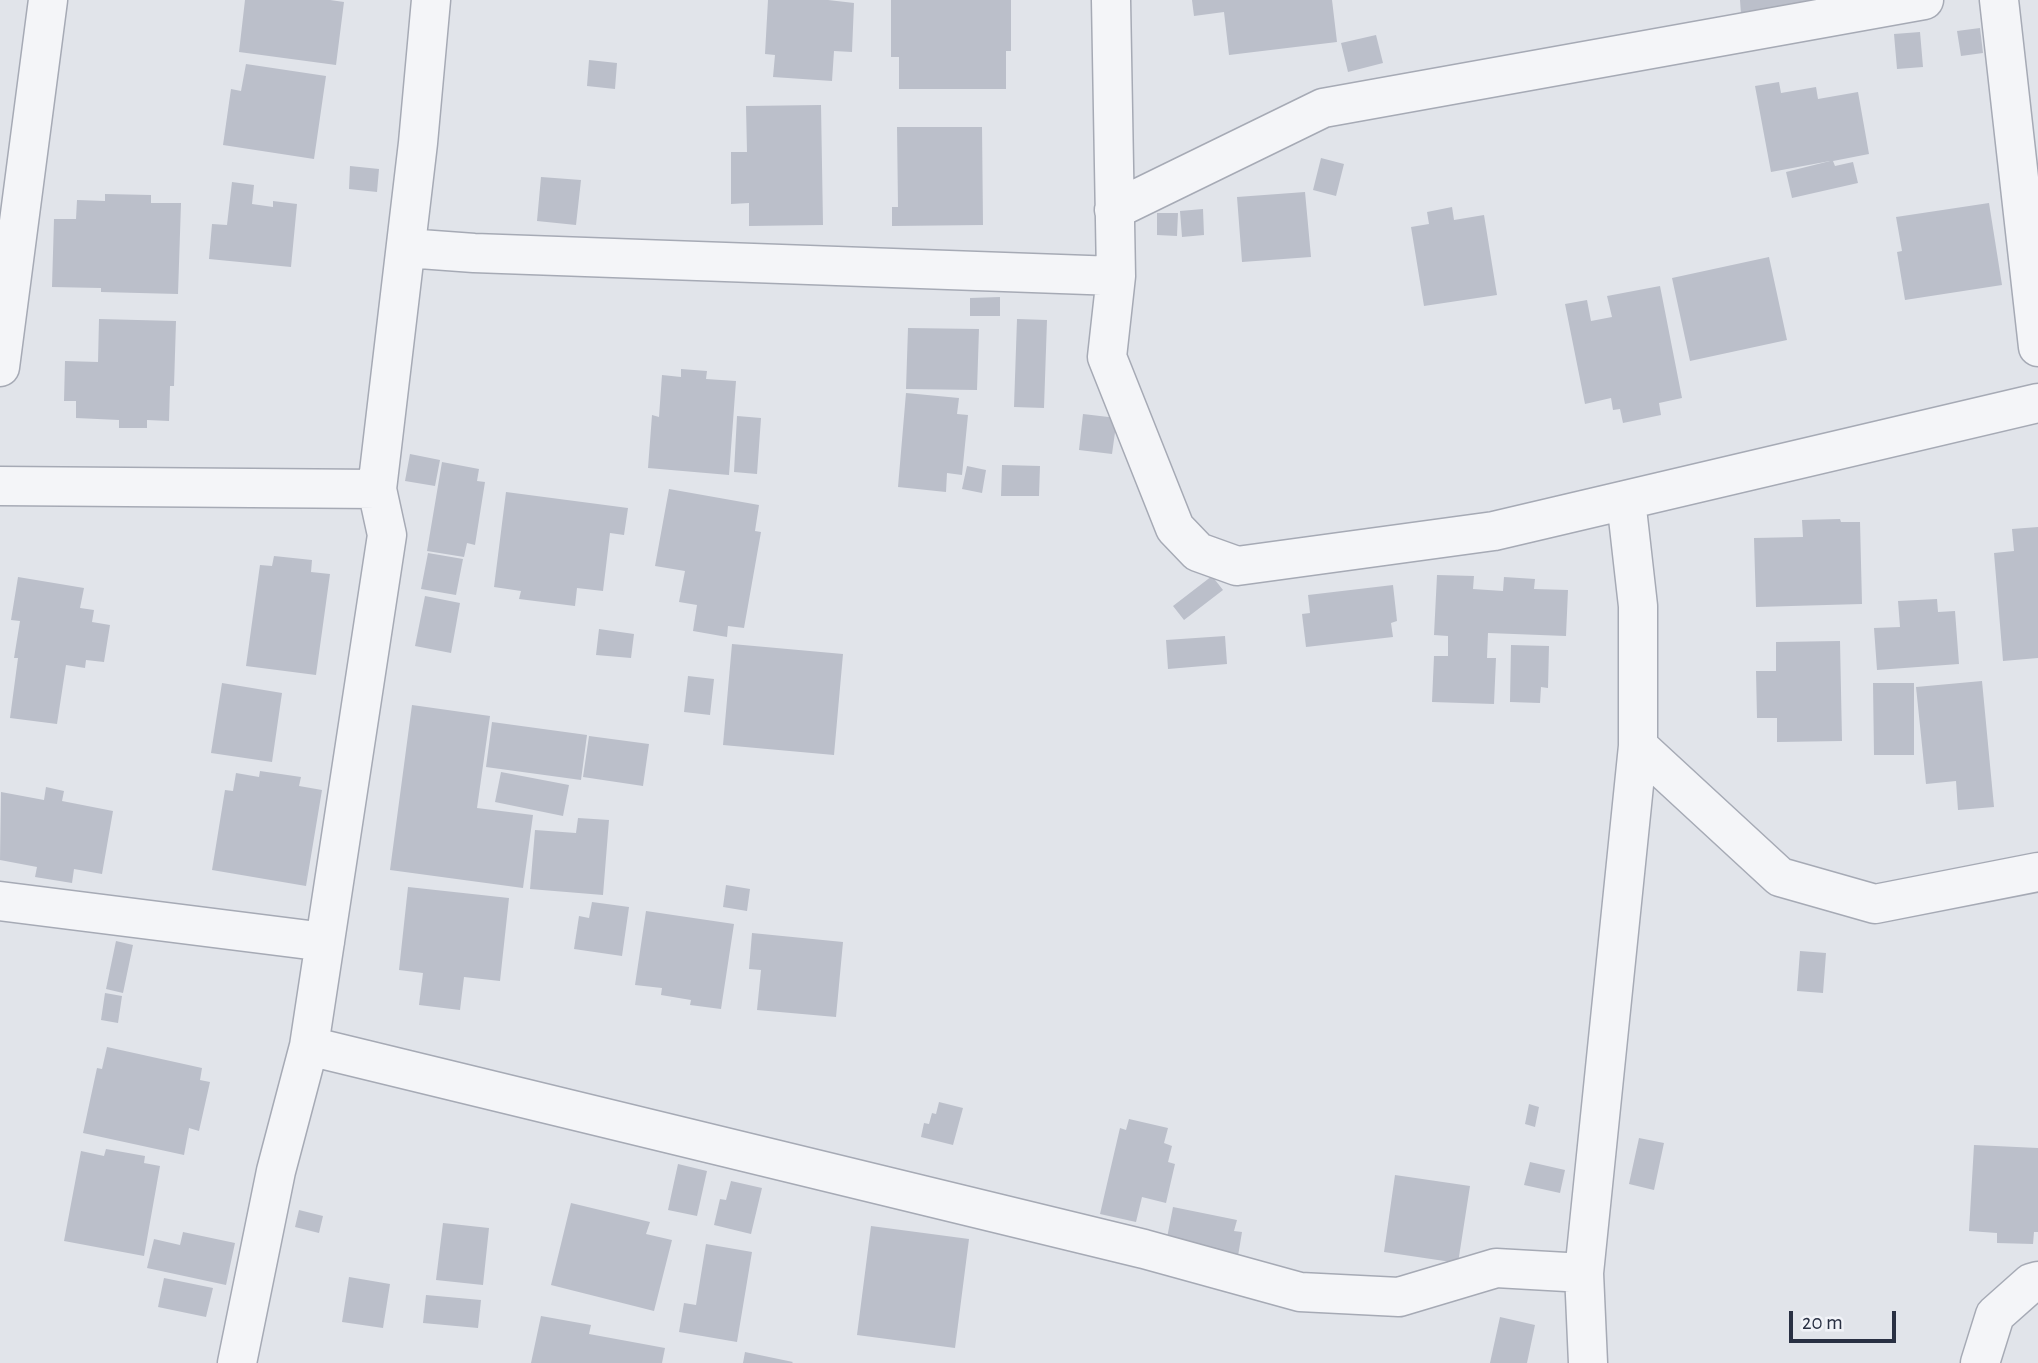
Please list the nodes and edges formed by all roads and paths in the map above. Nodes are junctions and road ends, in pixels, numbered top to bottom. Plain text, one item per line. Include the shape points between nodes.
1 (48, 0) edge
2 (431, 0) edge
3 (1111, 0) edge
4 (1924, 0) edge
5 (1999, 0) edge
6 (1114, 210) junction
7 (406, 248) junction
8 (1116, 276) junction
9 (2038, 347) edge
10 (0, 366) edge
11 (2038, 403) edge
12 (0, 486) edge
13 (377, 489) junction
14 (1626, 500) junction
15 (1638, 746) junction
16 (2038, 872) edge
17 (0, 901) edge
18 (325, 942) junction
19 (309, 1046) junction
20 (1584, 1273) junction
21 (2038, 1281) edge
22 (237, 1363) edge
23 (1588, 1363) edge
24 (1980, 1363) edge

1 - 10 street
2 - 7 street
3 - 6 street
4 - 6 street via 1322,108
5 - 9 street
6 - 8 street
7 - 8 street
7 - 13 street
8 - 14 street via 1107,357 1175,528 1198,552 1237,566 1494,531
11 - 14 street
12 - 13 street
13 - 18 street via 387,535
14 - 15 street via 1637,606
15 - 16 street via 1780,877 1875,904
15 - 20 street
17 - 18 street
18 - 19 street
19 - 20 street via 1144,1249 1300,1292 1399,1297 1496,1268
19 - 22 street via 276,1171
20 - 23 street
21 - 24 street via 1995,1315

